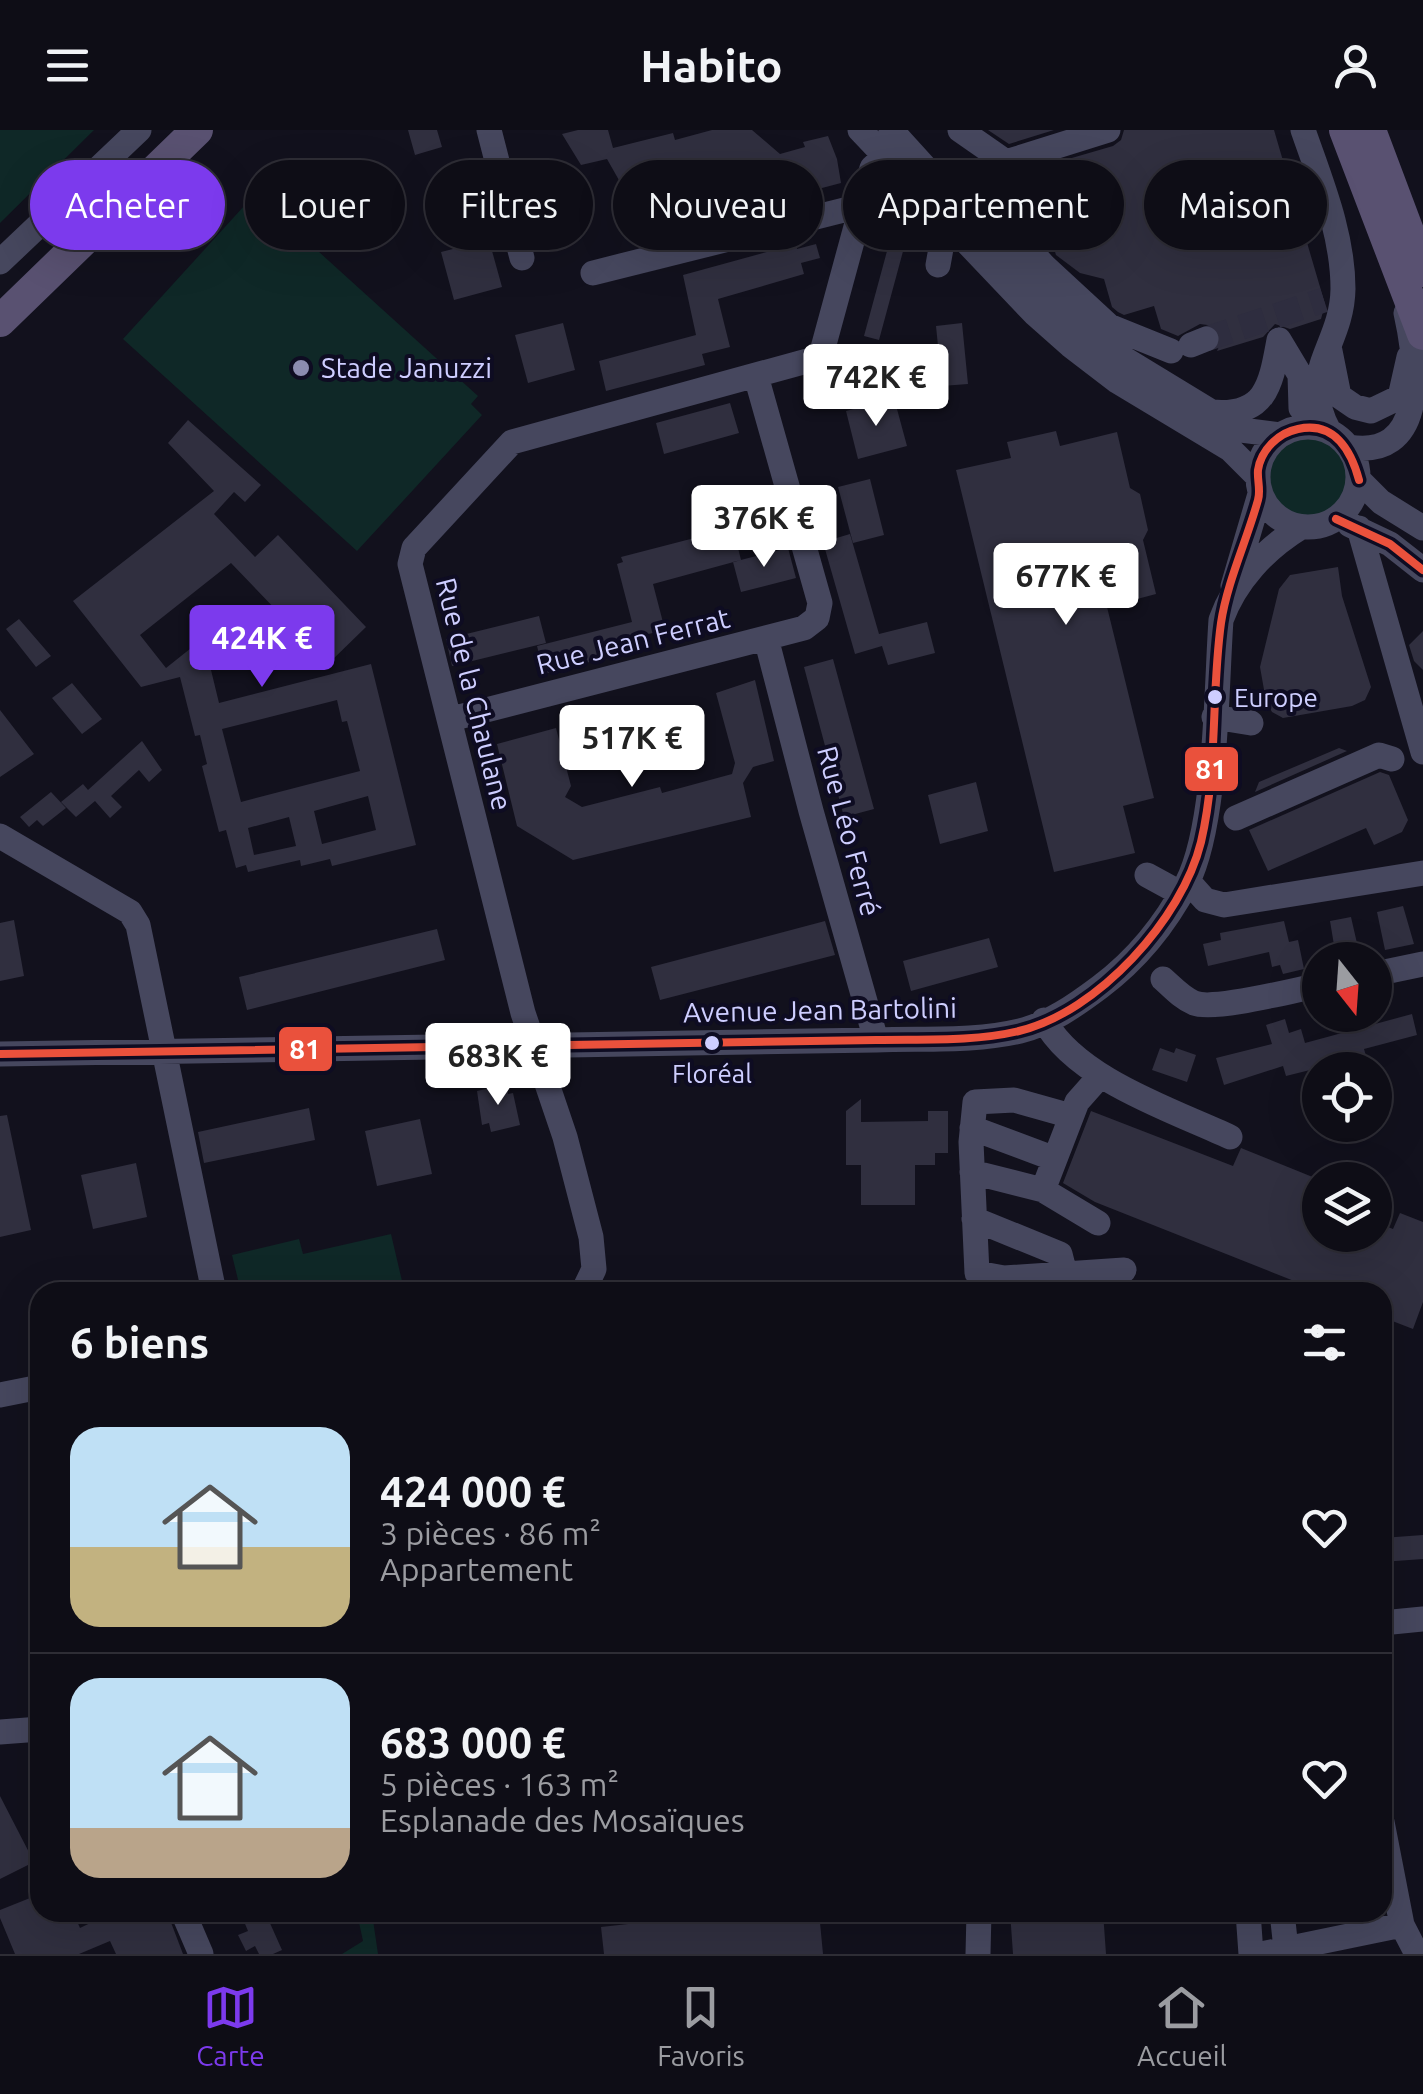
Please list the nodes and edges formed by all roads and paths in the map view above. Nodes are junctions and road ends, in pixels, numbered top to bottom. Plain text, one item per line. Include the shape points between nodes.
1 (139, 130) edge
2 (175, 130) edge
3 (197, 130) edge
4 (489, 130) edge
5 (860, 130) edge
6 (960, 130) edge
7 (1108, 130) edge
8 (1303, 130) edge
9 (1344, 130) edge
10 (1360, 130) edge
11 (1370, 130) edge
12 (892, 142) edge
13 (843, 210) edge
14 (849, 250) edge
15 (941, 250) edge
16 (974, 250) edge
17 (1030, 250) edge
18 (522, 258) dead end
19 (0, 262) edge
20 (938, 265) dead end
21 (1409, 268) edge
22 (593, 273) dead end
23 (0, 298) edge
24 (1423, 303) edge
25 (0, 321) edge
26 (1417, 335) edge
27 (1281, 342) junction
28 (1189, 345) tunnel mouth
29 (1330, 348) junction
30 (756, 376) junction
31 (1210, 412) junction
32 (1287, 432) junction
33 (1339, 439) junction
34 (1359, 480) junction
35 (1259, 485) junction
36 (1347, 524) junction
37 (1300, 527) junction
38 (1423, 528) edge
39 (1423, 570) edge
40 (1230, 596) junction
41 (766, 638) junction
42 (1214, 717) junction
43 (450, 720) junction
44 (1252, 722) dead end
45 (1423, 752) edge
46 (1392, 759) dead end
47 (1236, 818) dead end
48 (0, 836) edge
49 (1147, 874) dead end
50 (1423, 874) edge
51 (1184, 887) junction
52 (1423, 964) edge
53 (1392, 970) edge
54 (1162, 979) dead end
55 (1302, 988) edge
56 (1044, 1020) junction
57 (876, 1040) junction
58 (532, 1046) junction
59 (166, 1051) junction
60 (0, 1054) edge
61 (1100, 1076) junction
62 (1071, 1116) junction
63 (972, 1128) junction
64 (1230, 1137) dead end
65 (1054, 1159) junction
66 (972, 1172) junction
67 (1042, 1190) junction
68 (974, 1219) junction
69 (1098, 1223) dead end
70 (1124, 1270) dead end
71 (1065, 1274) junction
72 (212, 1282) edge
73 (588, 1282) edge
74 (30, 1389) edge
75 (0, 1395) edge
76 (1423, 1619) edge
77 (1392, 1622) edge
78 (0, 1732) edge
79 (30, 1734) edge
80 (1392, 1874) edge
81 (188, 1922) edge
82 (979, 1922) edge
83 (1249, 1922) edge
84 (1280, 1922) edge
85 (1348, 1924) edge
86 (1402, 1926) junction
87 (1274, 1952) edge
88 (201, 1954) edge
89 (978, 1954) edge
90 (1251, 1954) edge
91 (1417, 1954) edge

1 - 19 street
2 - 23 main road
3 - 25 main road
4 - 18 street
5 - 12 street
6 - 7 street via 1006,162
8 - 29 street via 1339,237
9 - 21 main road
10 - 24 main road
11 - 21 main road
12 - 31 street via 1085,335
13 - 22 street
14 - 30 street, Rue de la Chaulane via 818,358
15 - 20 street
16 - 35 street via 1070,345 1230,449
17 - 28 street via 1108,326
21 - 26 main road
26 - 29 street via 1400,397 1372,411 1340,396
26 - 33 street via 1419,420 1412,433 1387,448
27 - 29 street via 1310,351
27 - 31 street via 1258,401 1244,411
27 - 32 street via 1302,388 1302,404
29 - 33 street via 1316,390 1320,414
30 - 41 street, Rue Jean Ferrat via 820,603 804,628
30 - 43 street, Rue de la Chaulane via 512,442 414,548 410,564
31 - 32 street via 1241,430
32 - 33 street via 1318,428
32 - 35 street via 1264,453
33 - 34 street
34 - 36 street
34 - 38 street
35 - 37 street via 1276,516
35 - 40 street
36 - 37 street
36 - 39 street via 1390,544
36 - 45 street
37 - 40 street, Avenue Jean Bartolini via 1272,546
40 - 42 street, Avenue Jean Bartolini via 1221,620
41 - 43 street, Rue Jean Ferrat
41 - 57 street, Rue Léo Ferré
42 - 44 street
42 - 51 street, Avenue Jean Bartolini via 1201,841
43 - 58 street, Rue de la Chaulane
46 - 47 street via 1379,755
48 - 59 street via 130,912
49 - 51 street
50 - 51 street via 1224,905
51 - 56 street, Avenue Jean Bartolini via 1124,967 1073,1007
52 - 53 street
54 - 55 street via 1198,1005
56 - 57 street, Avenue Jean Bartolini via 982,1036
56 - 61 street
57 - 58 street, Avenue Jean Bartolini
58 - 59 street, Avenue Jean Bartolini
58 - 73 street, Rue de la Chaulane via 591,1237 594,1269
59 - 60 street, Avenue Jean Bartolini
59 - 72 street
61 - 62 street
61 - 64 street
62 - 63 street via 1014,1100 976,1102
62 - 65 street
63 - 65 street
63 - 66 street
65 - 67 street
66 - 67 street
66 - 68 street
67 - 69 street
68 - 71 street via 1060,1254
68 - 71 street via 977,1272 1004,1278
70 - 71 street
74 - 75 street
76 - 77 street
78 - 79 street
80 - 86 street
81 - 88 street
82 - 89 street
83 - 90 street
84 - 87 street
85 - 86 street
85 - 87 street
86 - 91 street

